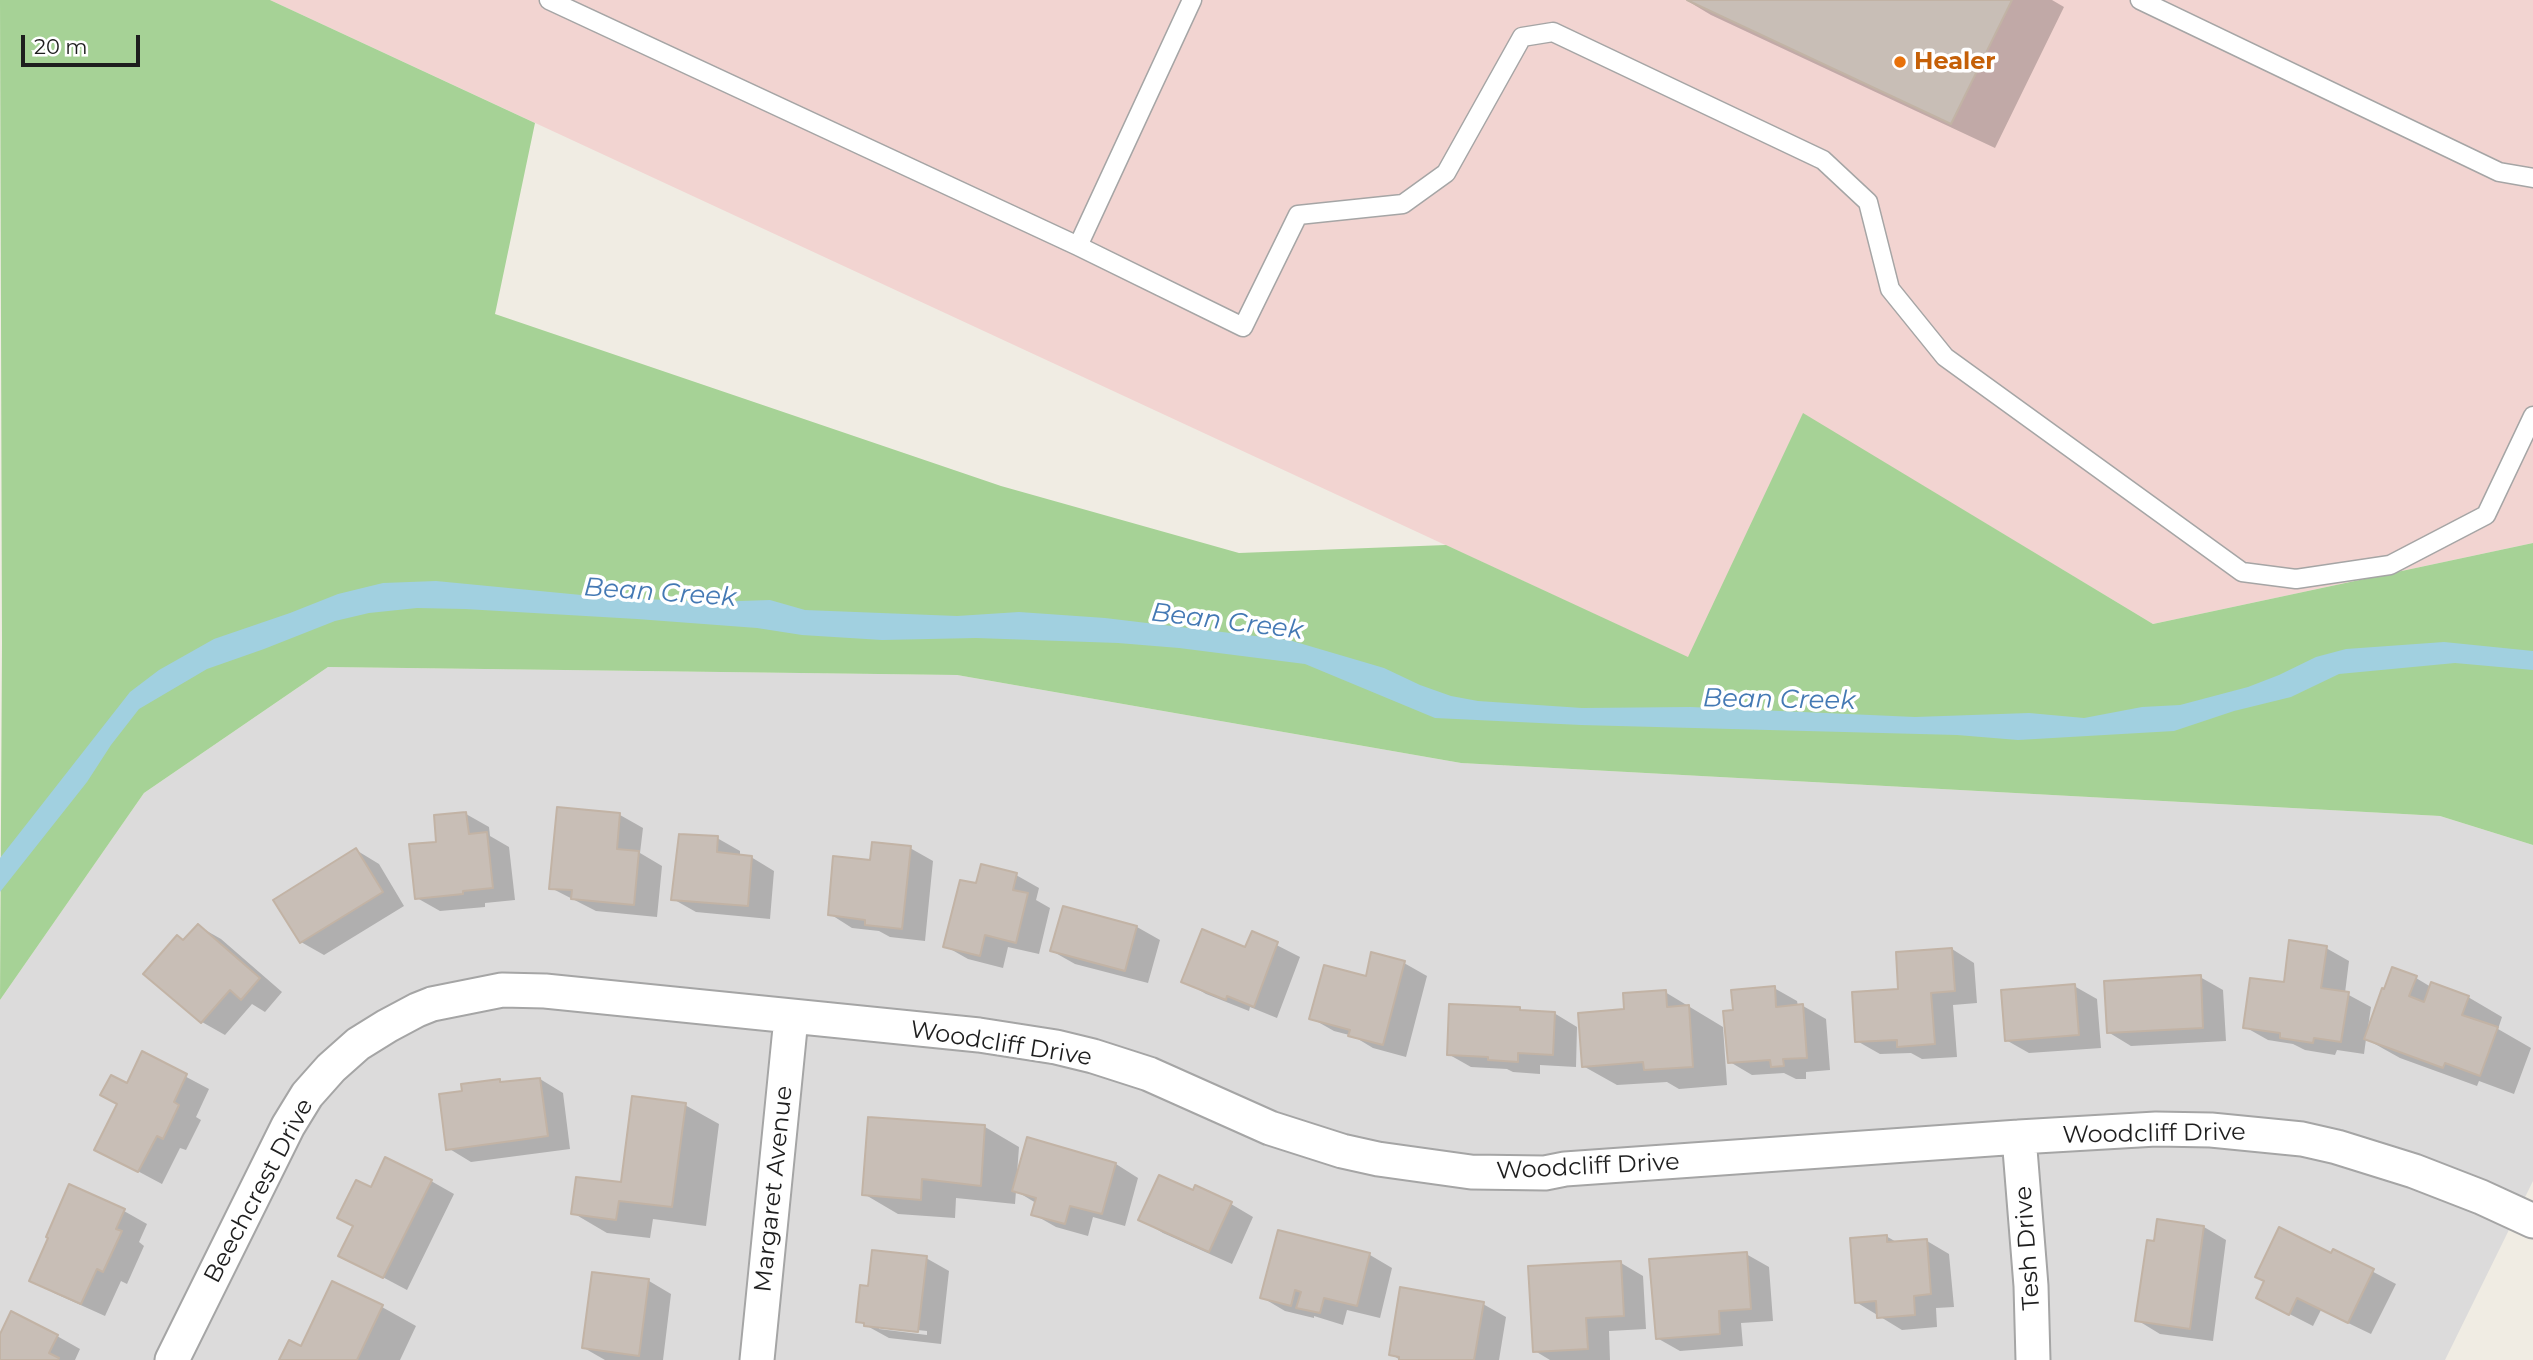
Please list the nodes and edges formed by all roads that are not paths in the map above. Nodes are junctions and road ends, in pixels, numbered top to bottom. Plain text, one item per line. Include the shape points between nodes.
1 (549, 0) edge
2 (1192, 0) edge
3 (2140, 0) edge
4 (2533, 178) edge
5 (1078, 246) junction
6 (2533, 416) edge
7 (404, 1017) joint
8 (791, 1018) junction
9 (2020, 1137) junction
10 (2533, 1221) edge
11 (172, 1360) edge
12 (757, 1360) edge
13 (2033, 1360) edge

1 - 5 lane
2 - 5 lane
3 - 4 lane via 2499,172
5 - 6 lane via 1243,327 1298,215 1403,204 1446,173 1522,37 1553,32 1823,160 1868,202 1890,289 1945,357 2242,572 2296,579 2390,565 2486,515
7 - 8 street, Woodcliff Drive via 432,1004 502,990
7 - 11 street, Beechcrest Drive via 358,1044 307,1095 279,1141
8 - 9 street, Woodcliff Drive via 979,1035 1056,1047 1149,1074 1270,1128 1342,1151 1471,1172 1545,1173
8 - 12 street, Margaret Avenue
9 - 10 street, Woodcliff Drive via 2156,1129 2302,1139 2414,1171
9 - 13 street, Tesh Drive

